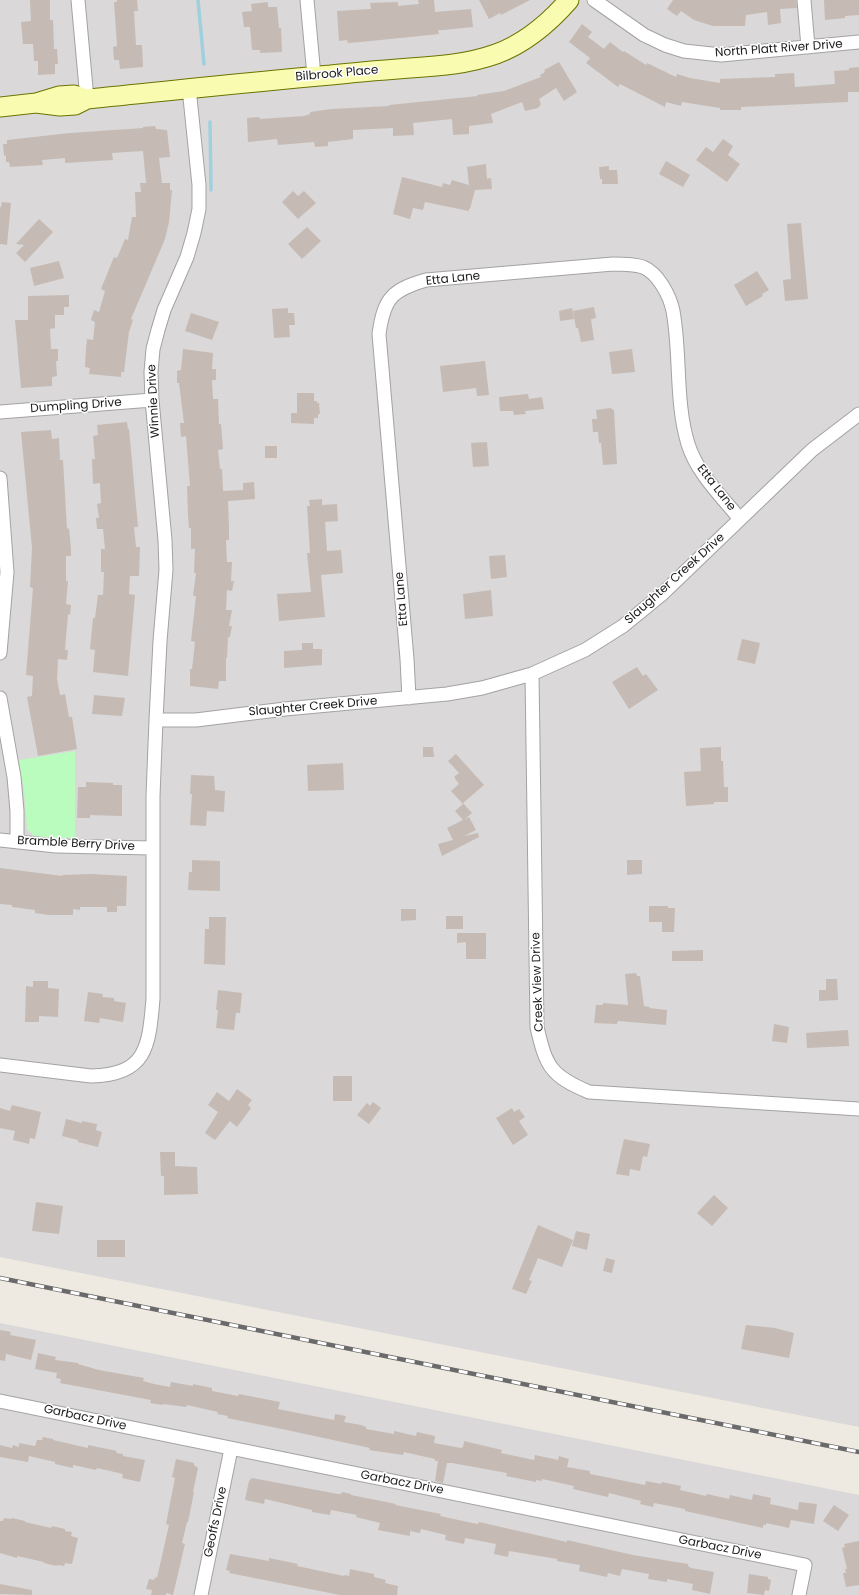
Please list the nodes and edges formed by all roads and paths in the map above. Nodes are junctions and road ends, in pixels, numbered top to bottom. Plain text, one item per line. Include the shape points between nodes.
1 (78, 0) edge
2 (307, 0) edge
3 (569, 0) edge
4 (594, 0) edge
5 (804, 0) edge
6 (859, 42) edge
7 (808, 47) junction
8 (314, 76) junction
9 (189, 88) junction
10 (87, 99) junction
11 (0, 106) edge
12 (152, 400) junction
13 (0, 412) edge
14 (859, 414) edge
15 (0, 478) edge
16 (740, 519) junction
17 (0, 653) edge
18 (532, 674) junction
19 (0, 698) edge
20 (409, 698) junction
21 (156, 720) junction
22 (4, 739) edge
23 (0, 840) edge
24 (17, 842) junction
25 (152, 848) junction
26 (0, 1065) edge
27 (859, 1109) edge
28 (0, 1401) edge
29 (231, 1449) junction
30 (201, 1595) edge
31 (799, 1595) edge

1 - 10 street
2 - 8 street
3 - 8 street, Bilbrook Place via 534,34 478,60
4 - 7 street, North Platt River Drive via 644,35 684,51 721,55
5 - 7 street
6 - 7 street, North Platt River Drive
8 - 9 street, Bilbrook Place
9 - 10 street, Bilbrook Place
9 - 12 street, Winnie Drive via 199,209 187,256 164,310 153,349
10 - 11 street, Bilbrook Place via 74,95 59,96 36,103
12 - 13 street, Dumpling Drive
12 - 21 street, Winnie Drive via 166,570
14 - 16 street, Slaughter Creek Drive via 812,450
15 - 17 street via 7,572
16 - 18 street, Slaughter Creek Drive via 661,595 624,626 585,650
16 - 20 street, Etta Lane via 697,464 688,445 680,404 673,310 665,290 644,267 613,264 426,280 402,288 388,303 381,317 379,334
18 - 20 street, Slaughter Creek Drive via 475,689
18 - 27 street, Creek View Drive via 538,1027 544,1054 556,1074 571,1085 589,1092
19 - 22 street
20 - 21 street, Slaughter Creek Drive via 196,720
21 - 25 street
22 - 24 street via 16,796
23 - 24 street, Bramble Berry Drive
24 - 25 street, Bramble Berry Drive via 56,846
25 - 26 street via 153,999 151,1029 143,1054 123,1072 105,1076
28 - 29 street, Garbacz Drive
29 - 30 street, Geoffs Drive
29 - 31 street, Garbacz Drive via 805,1565

